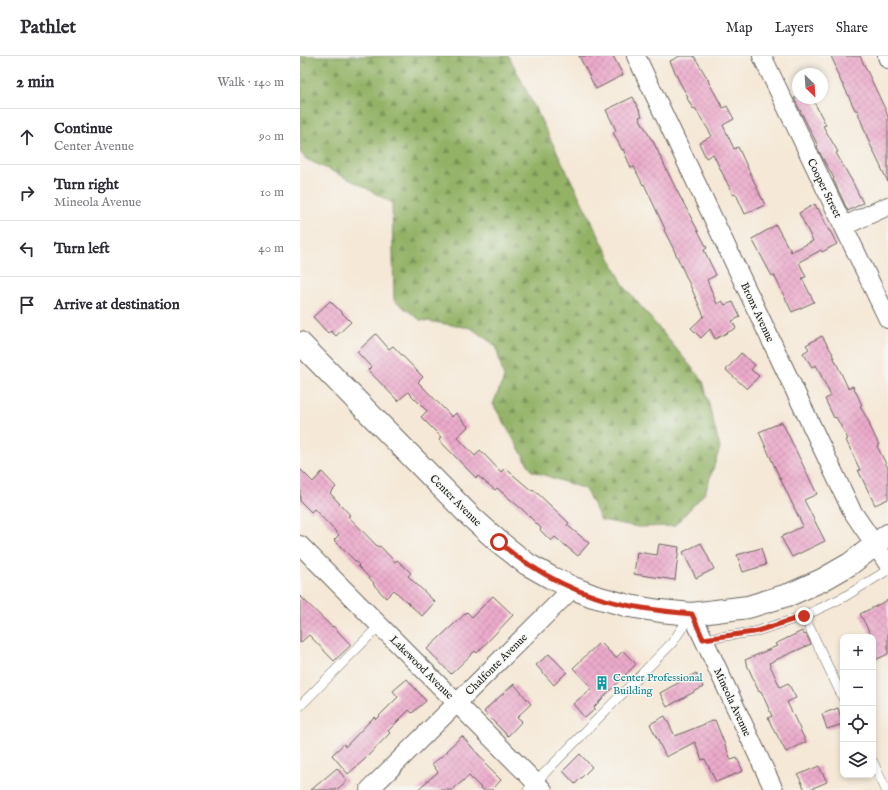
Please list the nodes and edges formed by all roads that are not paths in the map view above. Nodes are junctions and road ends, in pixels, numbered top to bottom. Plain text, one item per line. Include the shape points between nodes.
1 (636, 56) edge
2 (762, 56) edge
3 (886, 56) edge
4 (888, 59) edge
5 (888, 206) edge
6 (844, 226) junction
7 (888, 319) edge
8 (300, 343) edge
9 (881, 540) edge
10 (300, 545) edge
11 (888, 564) edge
12 (888, 570) edge
13 (573, 588) junction
14 (692, 614) junction
15 (804, 616) junction
16 (380, 625) junction
17 (703, 639) junction
18 (840, 692) edge
19 (301, 703) edge
20 (457, 703) junction
21 (876, 768) edge
22 (535, 787) edge
23 (369, 790) edge
24 (774, 790) edge
25 (886, 790) edge

1 - 9 street, Bronx Avenue via 852,511
2 - 6 street, Cooper Street
3 - 4 street
5 - 6 street
6 - 7 street, Cooper Street
8 - 13 street, Center Avenue via 469,515 499,542 527,564
9 - 11 street, Bronx Avenue
9 - 14 street, Center Avenue via 850,564 791,594 748,607
10 - 16 street, Lakewood Avenue
12 - 15 lane via 844,597
13 - 14 street, Center Avenue via 629,606
13 - 20 street, Chalfonte Avenue
14 - 17 street, Mineola Avenue
14 - 22 lane via 672,643
15 - 17 lane via 754,632
15 - 18 lane
16 - 19 lane
16 - 20 street, Lakewood Avenue
17 - 24 street, Mineola Avenue
20 - 22 street, Lakewood Avenue
20 - 23 street, Chalfonte Avenue
21 - 25 lane

